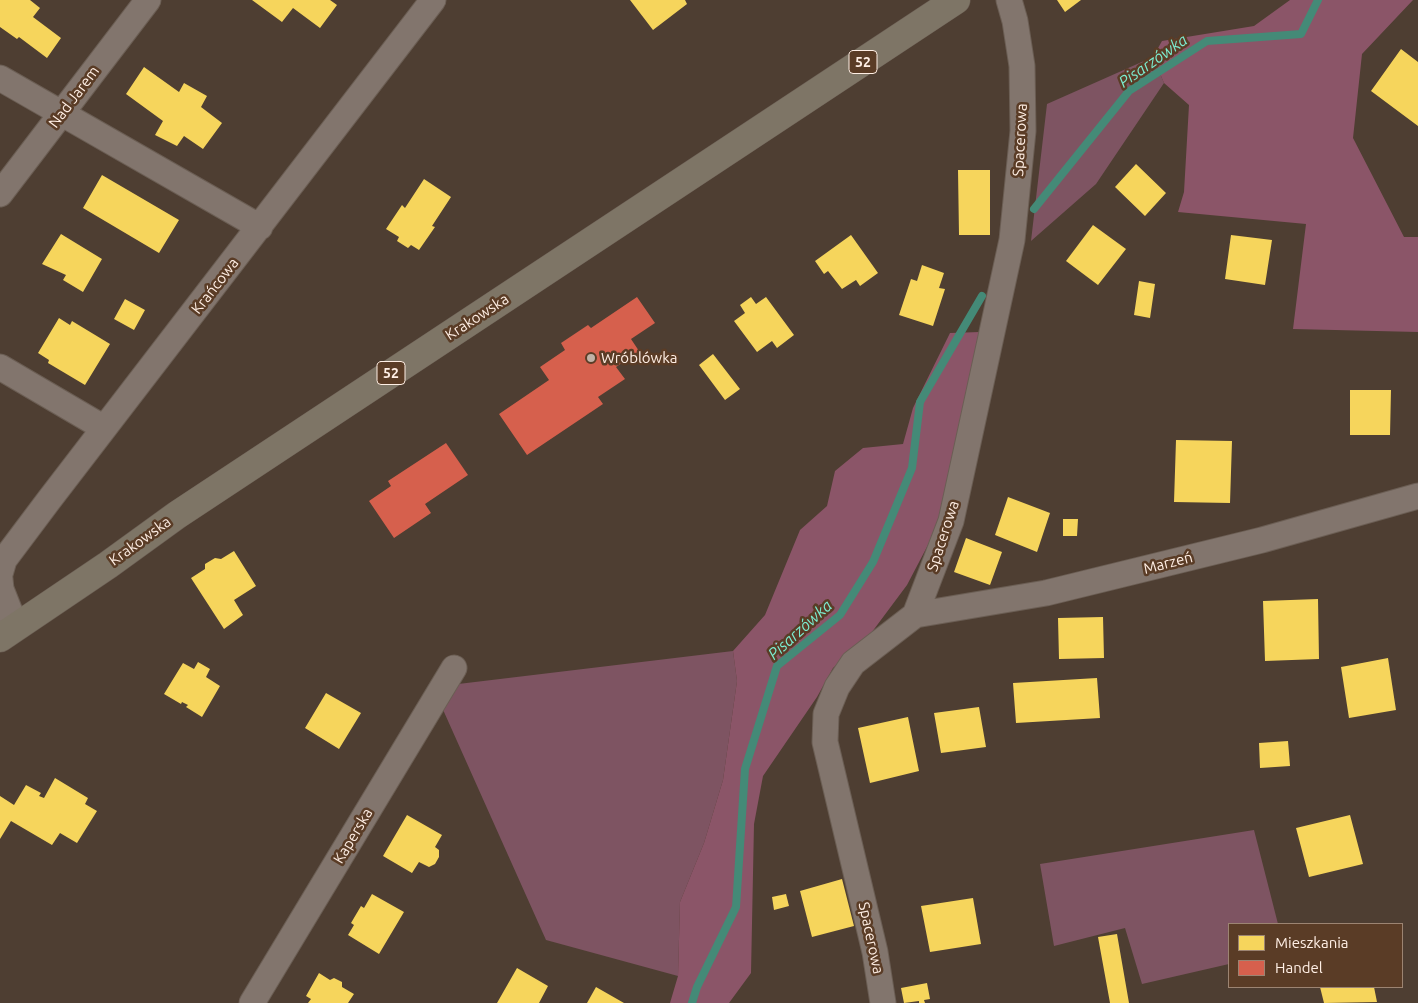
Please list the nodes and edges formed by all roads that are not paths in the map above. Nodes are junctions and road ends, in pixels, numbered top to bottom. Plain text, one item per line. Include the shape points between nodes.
1 (148, 0) edge
2 (433, 0) edge
3 (956, 0) edge
4 (1009, 0) edge
5 (0, 78) edge
6 (62, 113) junction
7 (0, 194) edge
8 (260, 227) junction
9 (0, 367) edge
10 (104, 428) junction
11 (1418, 496) edge
12 (0, 574) edge
13 (0, 579) edge
14 (915, 614) junction
15 (8, 632) edge
16 (454, 668) dead end
17 (252, 1003) edge
18 (883, 1003) edge

1 - 6 street, Nad Jarem
2 - 8 street, Krańcowa
3 - 15 main road, Krakowska / 52 via 177,514
4 - 14 street, Spacerowa via 1022,66 1023,131 1012,240 951,521
5 - 6 street
6 - 7 street, Nad Jarem
6 - 8 street
8 - 10 street, Krańcowa
9 - 10 street
10 - 12 street, Krańcowa via 4,560
11 - 14 street, Marzeń via 1262,540 1056,590
13 - 15 street
14 - 18 street, Spacerowa via 853,663 837,687 826,714 825,742 875,952
16 - 17 street, Kaperska

